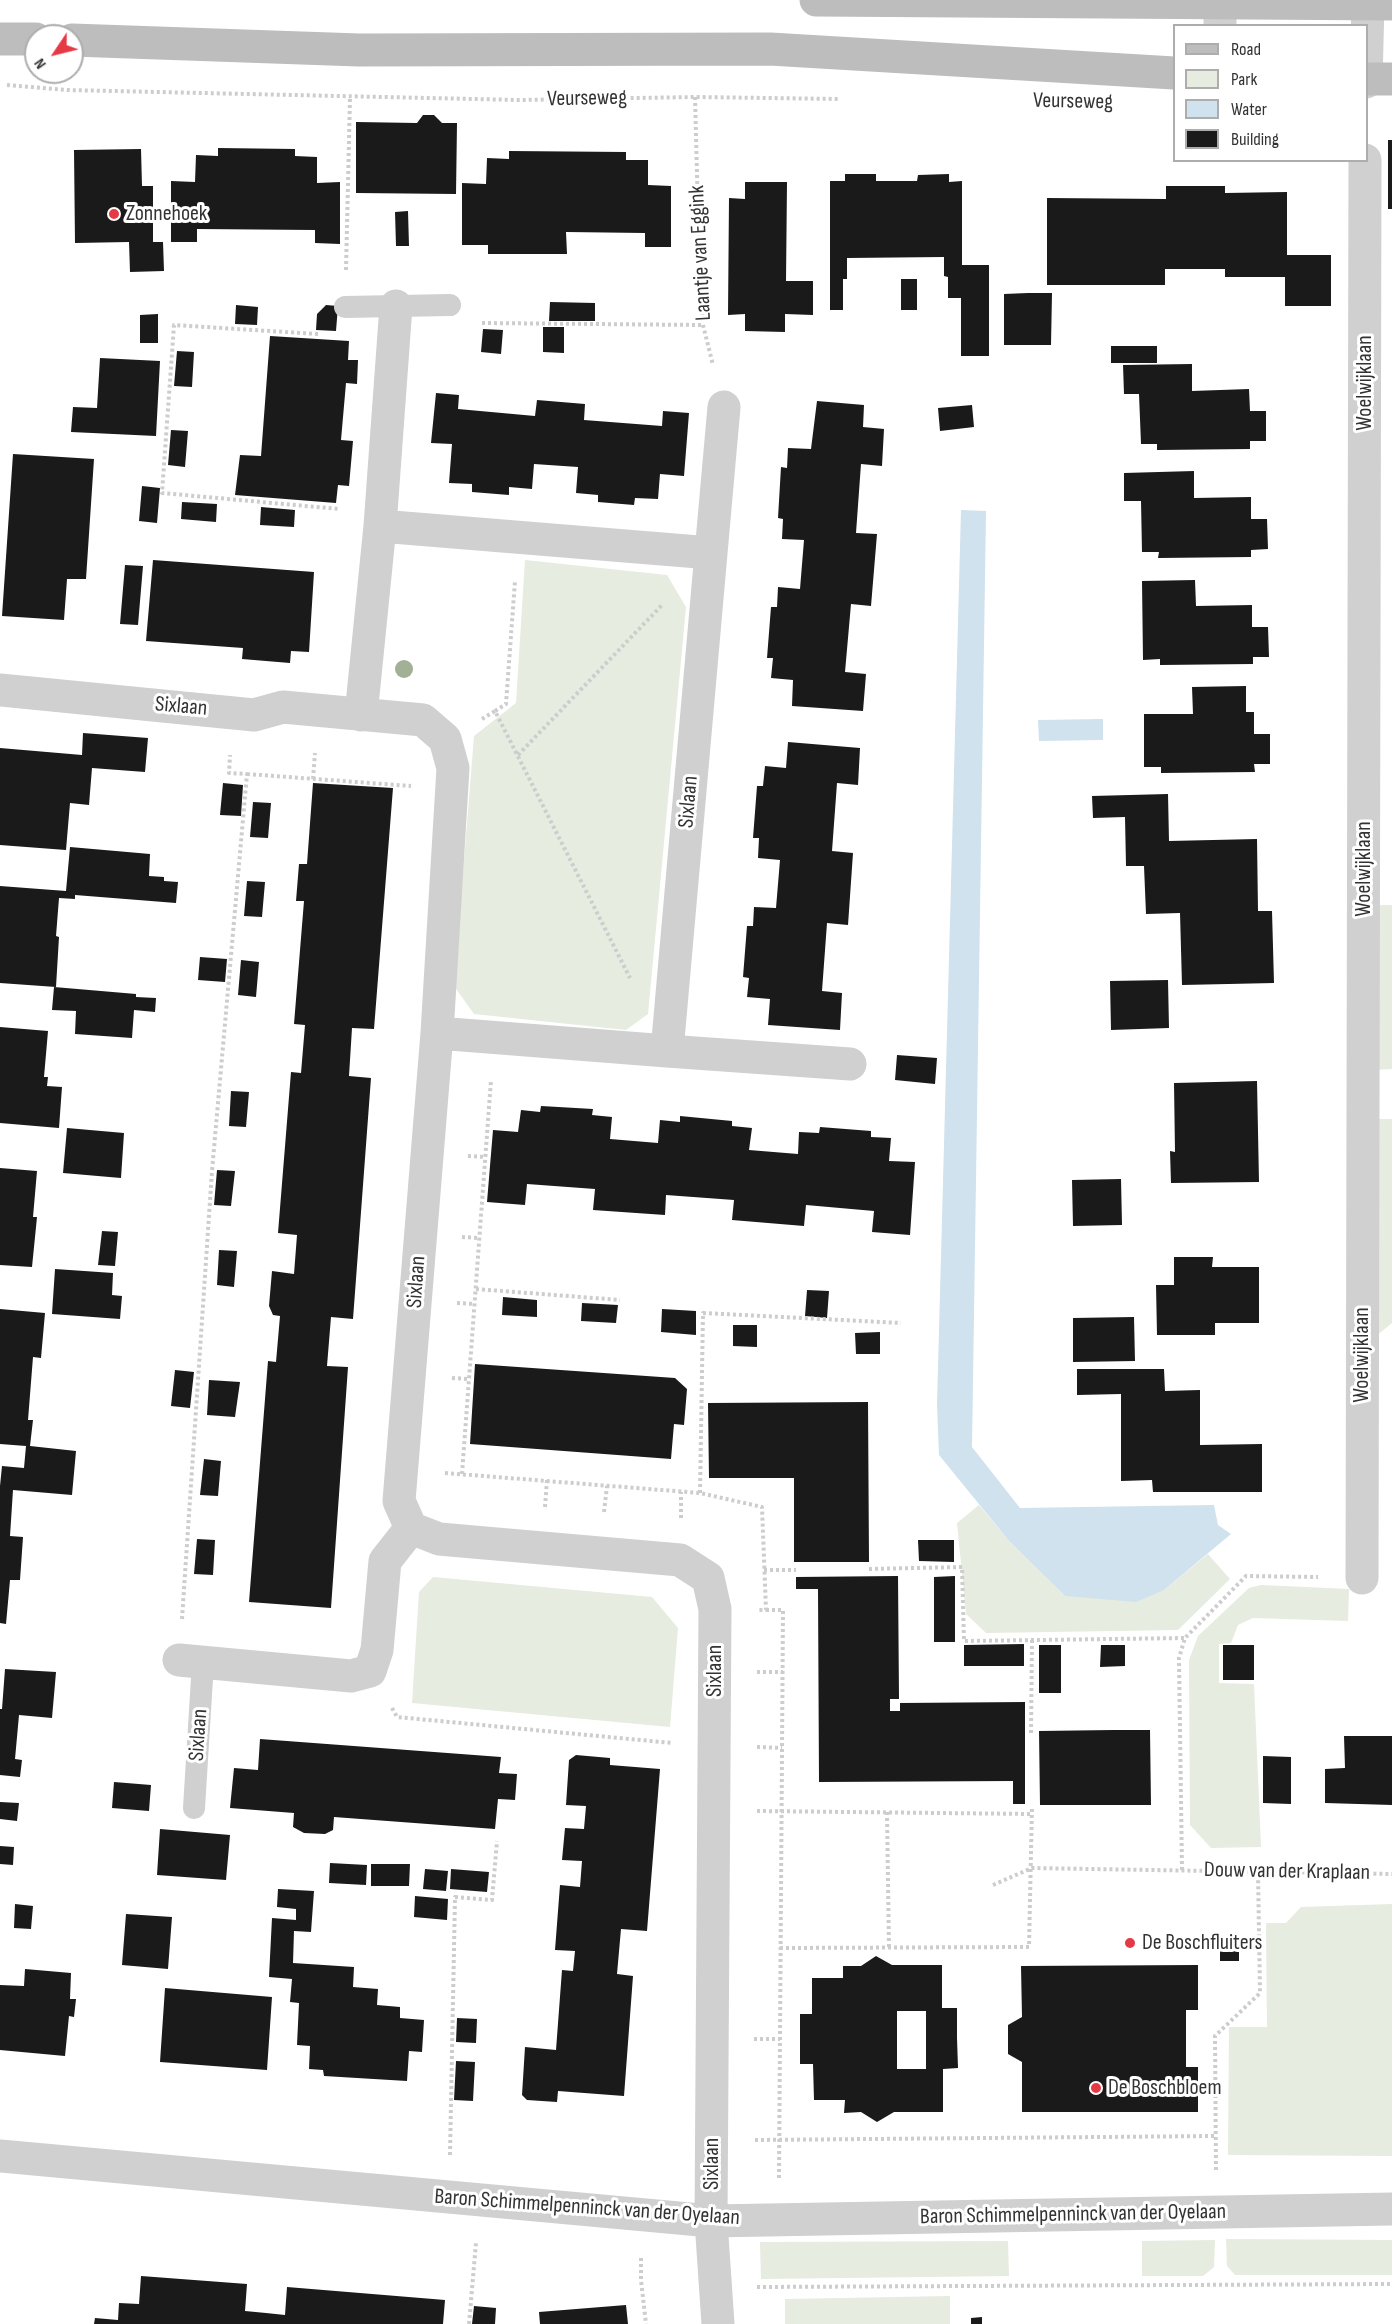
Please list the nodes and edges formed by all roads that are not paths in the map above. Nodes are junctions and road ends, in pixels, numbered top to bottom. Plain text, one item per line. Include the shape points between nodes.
1 (816, 0) edge
2 (1380, 4) edge
3 (1220, 9) edge
4 (0, 39) edge
5 (24, 39) edge
6 (84, 40) edge
7 (1173, 73) edge
8 (1368, 74) edge
9 (1392, 79) edge
10 (1368, 80) edge
11 (1365, 162) edge
12 (450, 305) road end
13 (396, 306) junction
14 (345, 307) road end
15 (724, 407) road end
16 (381, 519) junction
17 (711, 553) junction
18 (0, 690) edge
19 (361, 715) junction
20 (437, 1033) junction
21 (667, 1051) junction
22 (850, 1064) dead end
23 (411, 1528) junction
24 (1362, 1578) road end
25 (191, 1661) joint
26 (194, 1808) dead end
27 (0, 2156) edge
28 (1392, 2209) edge
29 (711, 2221) junction
30 (718, 2324) edge

1 - 3 main road
2 - 3 main road
2 - 8 street
4 - 5 main road
6 - 7 main road, Veurseweg via 359,50 771,49
9 - 10 main road
11 - 24 street, Woelwijklaan
12 - 13 lane
13 - 14 lane
13 - 16 street
15 - 17 street, Sixlaan
16 - 17 street via 518,537
16 - 19 street
17 - 21 street, Sixlaan
18 - 19 street, Sixlaan via 254,714 283,707
19 - 20 street, Sixlaan via 423,720 445,739 453,768
20 - 21 street
20 - 23 street, Sixlaan via 399,1501
21 - 22 street
23 - 25 street via 385,1561 377,1650 370,1671 351,1676
23 - 29 street, Sixlaan via 439,1539 680,1560 708,1578 715,1609
25 - 26 lane, Sixlaan
27 - 29 street, Baron Schimmelpenninck van der Oyelaan
28 - 29 street, Baron Schimmelpenninck van der Oyelaan
29 - 30 street, Sixlaan

